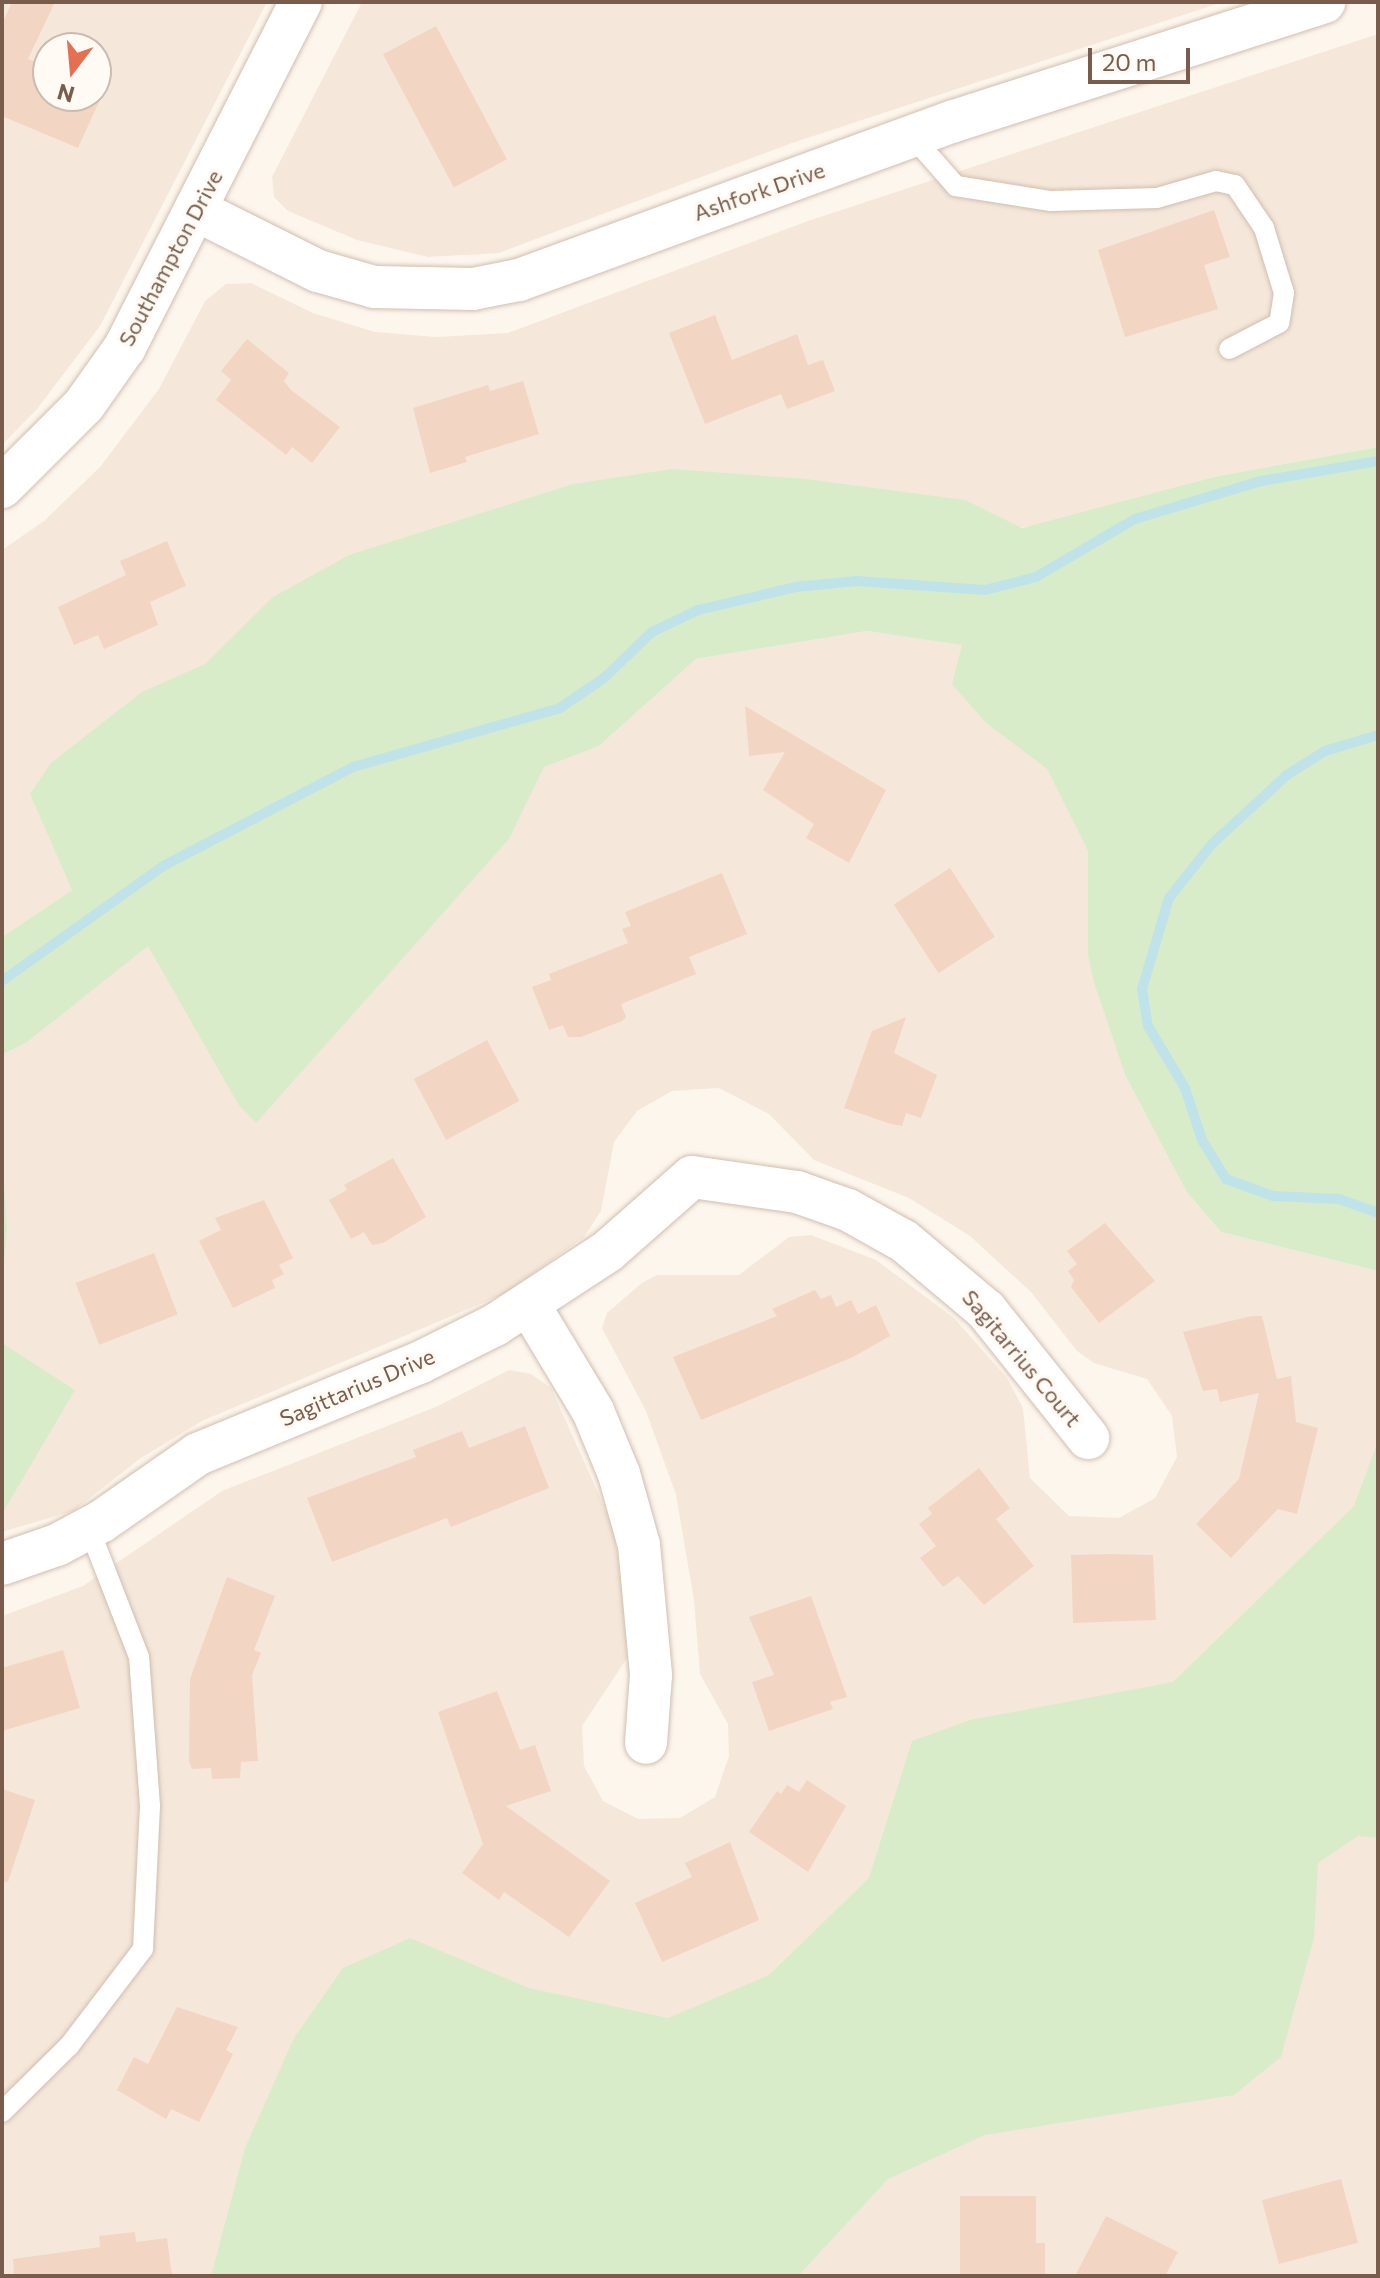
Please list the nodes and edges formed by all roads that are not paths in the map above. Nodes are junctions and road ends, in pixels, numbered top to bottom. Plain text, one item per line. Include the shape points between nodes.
1 (301, 2) edge
2 (1324, 2) edge
3 (912, 136) junction
4 (196, 210) junction
5 (1229, 349) dead end
6 (2, 487) edge
7 (692, 1177) joint
8 (529, 1305) junction
9 (1088, 1438) dead end
10 (89, 1528) junction
11 (2, 1564) edge
12 (646, 1743) dead end
13 (2, 2112) edge

1 - 4 street, Southampton Drive
2 - 3 street, Ashfork Drive
3 - 4 street, Ashfork Drive via 519,280 473,289 374,287 318,271
3 - 5 lane via 956,186 1051,201 1157,198 1216,181 1235,185 1264,228 1284,293 1279,323
4 - 6 street, Southampton Drive via 125,347 84,405
7 - 8 street, Sagittarius Drive via 608,1251
7 - 9 street, Sagitarrius Court via 797,1192 848,1210 904,1241 986,1310
8 - 10 street, Sagittarius Drive via 419,1363 198,1454
8 - 12 street via 593,1411 619,1474 639,1545 651,1662
10 - 11 street, Sagittarius Drive
10 - 13 lane via 139,1657 150,1806 143,1949 69,2046

